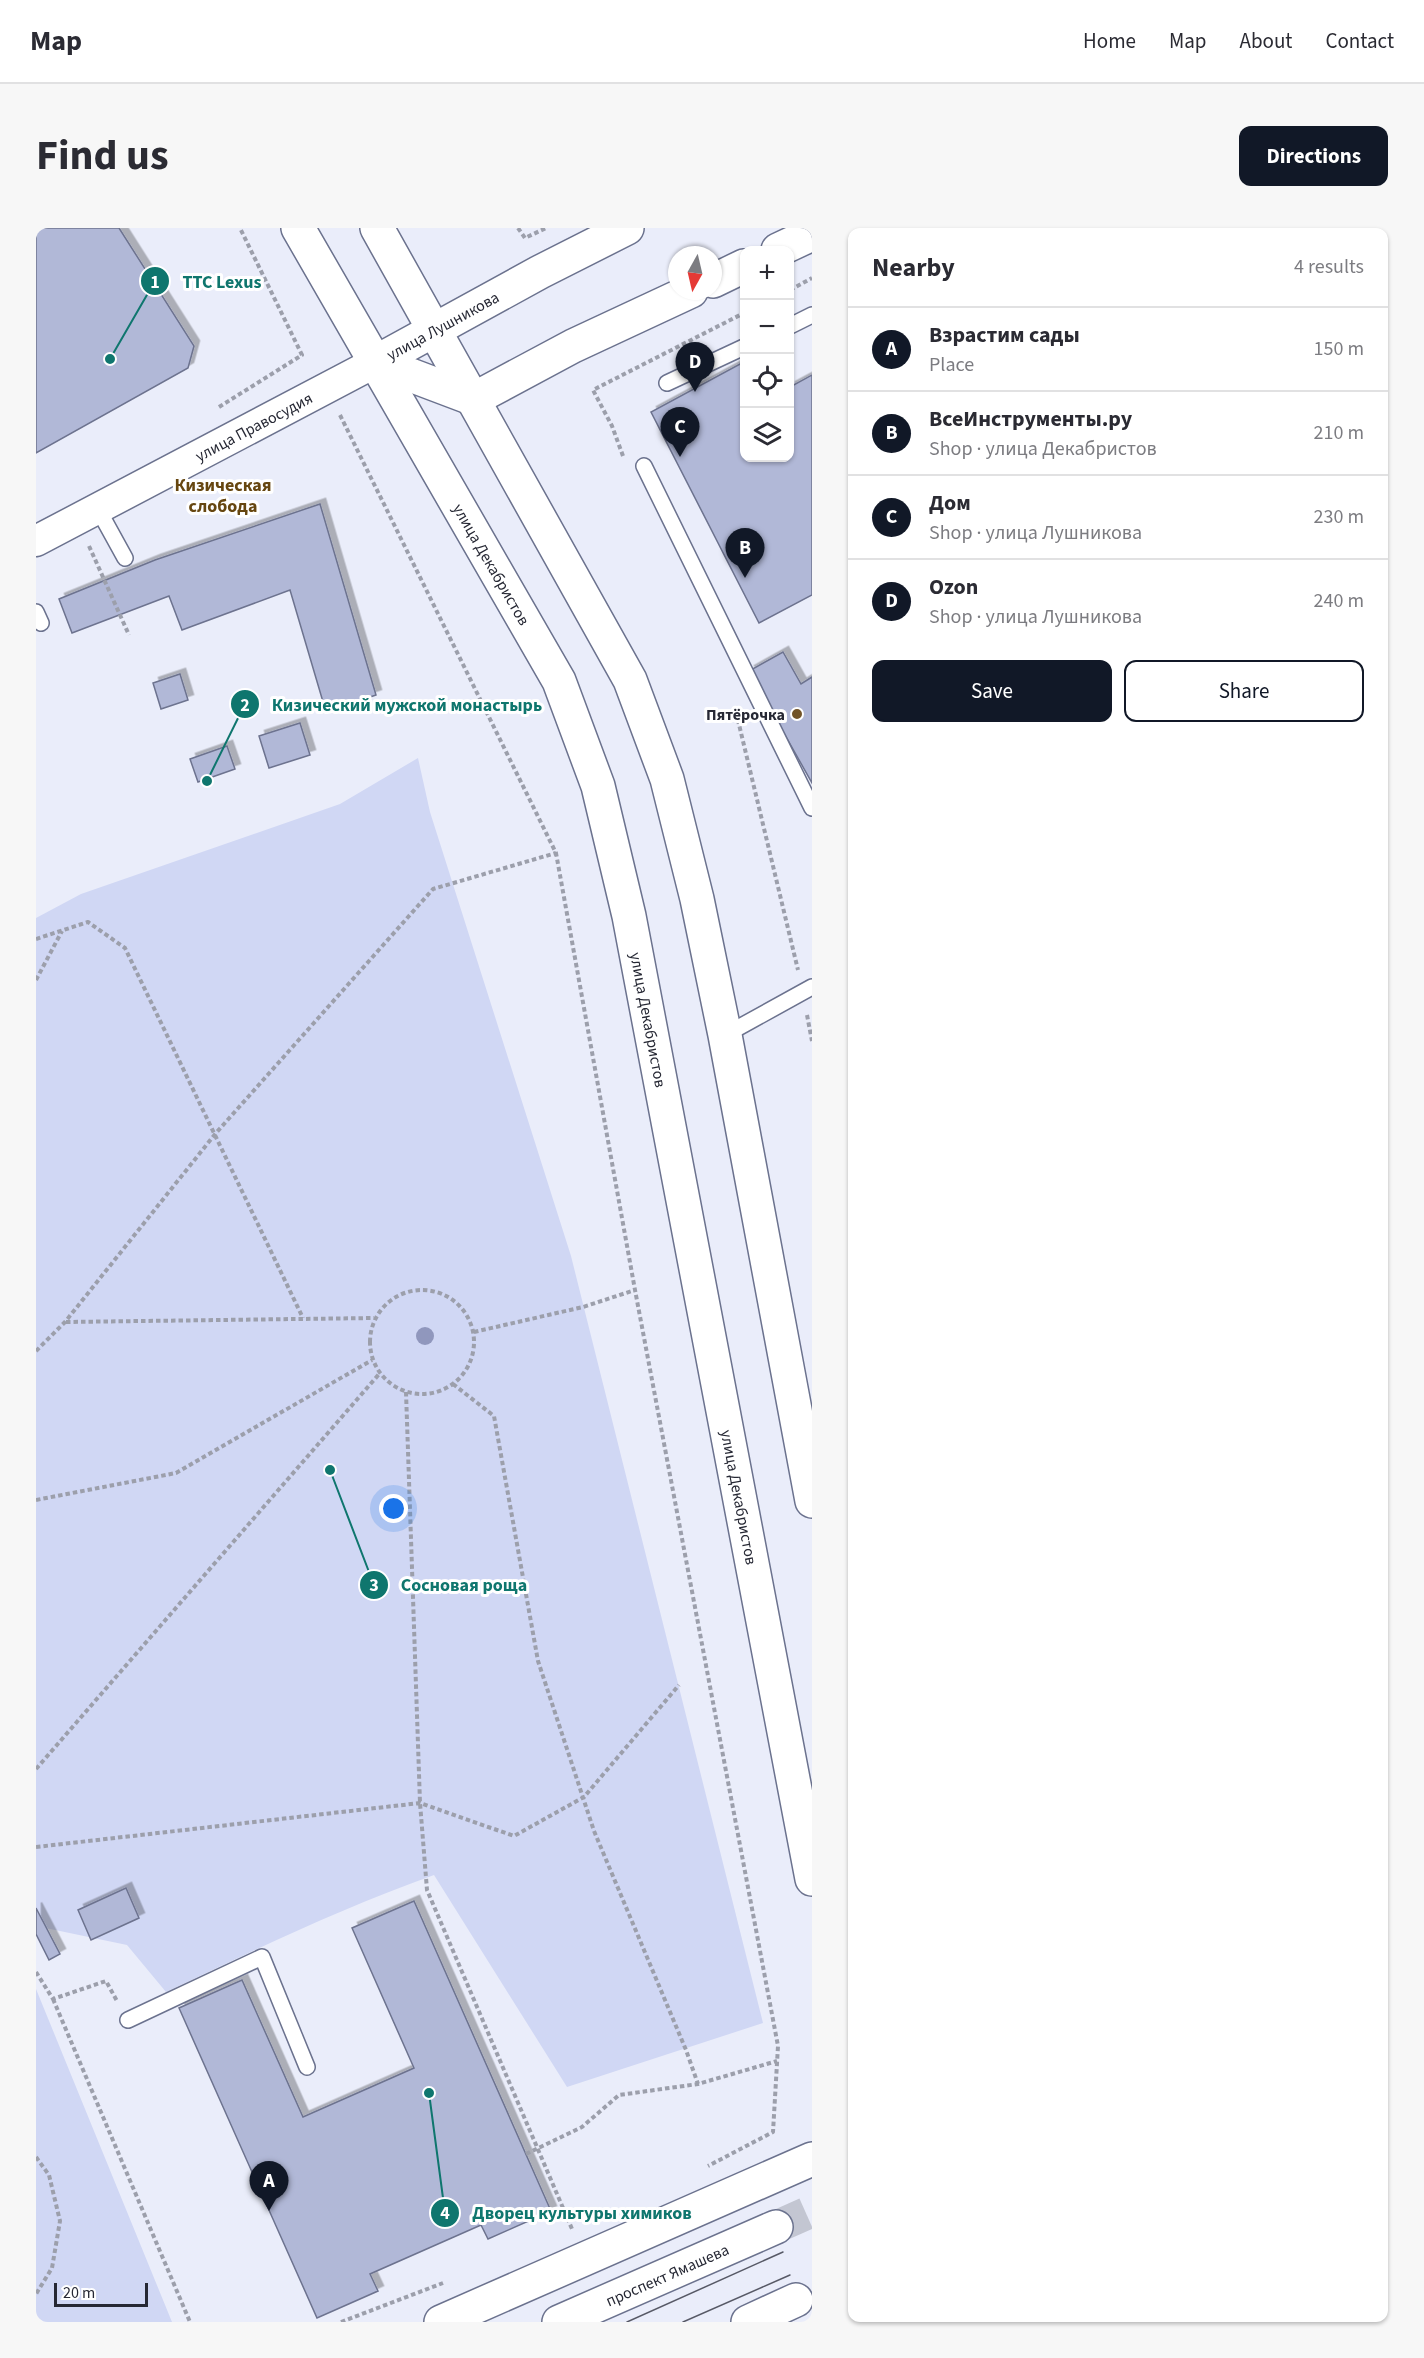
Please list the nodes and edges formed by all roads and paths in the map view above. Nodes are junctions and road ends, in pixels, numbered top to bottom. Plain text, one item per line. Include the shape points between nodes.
1 (240, 228) edge
2 (298, 228) edge
3 (377, 228) edge
4 (518, 228) edge
5 (546, 228) edge
6 (627, 228) edge
7 (812, 234) edge
8 (786, 246) edge
9 (740, 268) edge
10 (722, 277) edge
11 (812, 278) edge
12 (794, 287) edge
13 (672, 300) edge
14 (740, 315) edge
15 (812, 315) edge
16 (794, 324) edge
17 (436, 331) junction
18 (740, 349) edge
19 (302, 355) dead end
20 (376, 362) junction
21 (667, 383) dead end
22 (474, 399) junction
23 (338, 411) dead end
24 (627, 464) dead end
25 (644, 466) dead end
26 (98, 508) junction
27 (36, 541) edge
28 (124, 558) dead end
29 (95, 560) dead end
30 (129, 635) dead end
31 (735, 705) dead end
32 (812, 808) edge
33 (556, 853) junction
34 (63, 930) junction
35 (36, 939) edge
36 (36, 980) edge
37 (807, 989) edge
38 (724, 1035) junction
39 (812, 1041) edge
40 (216, 1133) junction
41 (635, 1290) junction
42 (303, 1318) junction
43 (374, 1318) junction
44 (65, 1322) junction
45 (474, 1332) junction
46 (36, 1352) edge
47 (372, 1359) junction
48 (380, 1373) junction
49 (453, 1384) junction
50 (406, 1392) junction
51 (36, 1500) edge
52 (812, 1501) edge
53 (679, 1685) dead end
54 (36, 1769) edge
55 (584, 1797) junction
56 (420, 1803) junction
57 (36, 1847) edge
58 (812, 1879) edge
59 (36, 1972) edge
60 (38, 1978) edge
61 (53, 1999) junction
62 (128, 2020) joint
63 (777, 2061) junction
64 (307, 2067) dead end
65 (698, 2084) junction
66 (773, 2132) dead end
67 (538, 2148) junction
68 (526, 2154) dead end
69 (36, 2157) edge
70 (812, 2159) edge
71 (776, 2227) tunnel mouth
72 (573, 2232) dead end
73 (36, 2294) edge
74 (796, 2300) dead end
75 (190, 2322) edge
76 (441, 2322) edge
77 (559, 2322) edge
78 (748, 2322) edge

1 - 19 path
2 - 20 main road, улица Декабристов
3 - 17 main road
4 - 5 path via 525,238
6 - 17 main road, улица Лушникова
7 - 8 main road
9 - 10 main road
11 - 12 path
13 - 22 main road via 573,346
14 - 24 path via 593,390
15 - 16 lane
17 - 20 main road, улица Лушникова
17 - 22 main road
18 - 21 lane
20 - 22 main road, улица Лушникова
20 - 26 street, улица Правосудия
20 - 58 main road, улица Декабристов via 559,681 598,786 629,916
22 - 38 main road via 630,680 667,779 697,899
23 - 33 path
25 - 32 lane
26 - 27 street, улица Правосудия
26 - 28 lane
29 - 30 path
31 - 37 path
33 - 40 path via 433,889
33 - 41 path
34 - 35 path
34 - 36 path
34 - 40 path via 88,922 125,948
37 - 38 lane
37 - 39 path
38 - 52 main road
40 - 42 path
40 - 44 path
41 - 45 path via 583,1307
41 - 63 path via 778,2046
42 - 43 path
42 - 44 path
43 - 45 path via 387,1301 406,1291 427,1289 447,1295 465,1311
43 - 47 path via 369,1339
44 - 46 path
45 - 49 path via 474,1352 466,1370
47 - 48 path
47 - 51 path via 176,1473
48 - 50 path
48 - 54 path
49 - 50 path via 439,1392
49 - 55 path via 494,1416 538,1661
50 - 56 path
53 - 55 path
55 - 56 path via 514,1836
55 - 65 path via 594,1831
56 - 57 path
56 - 67 path via 427,1890
59 - 60 path
60 - 61 path
61 - 62 path via 106,1981
61 - 75 path
62 - 64 lane via 262,1957
63 - 65 path
63 - 66 path
65 - 67 path via 620,2095 582,2127
67 - 68 path
67 - 72 path
69 - 73 path via 49,2175 60,2221 52,2268
70 - 76 main road
71 - 77 main road, проспект Ямашева
74 - 78 main road

